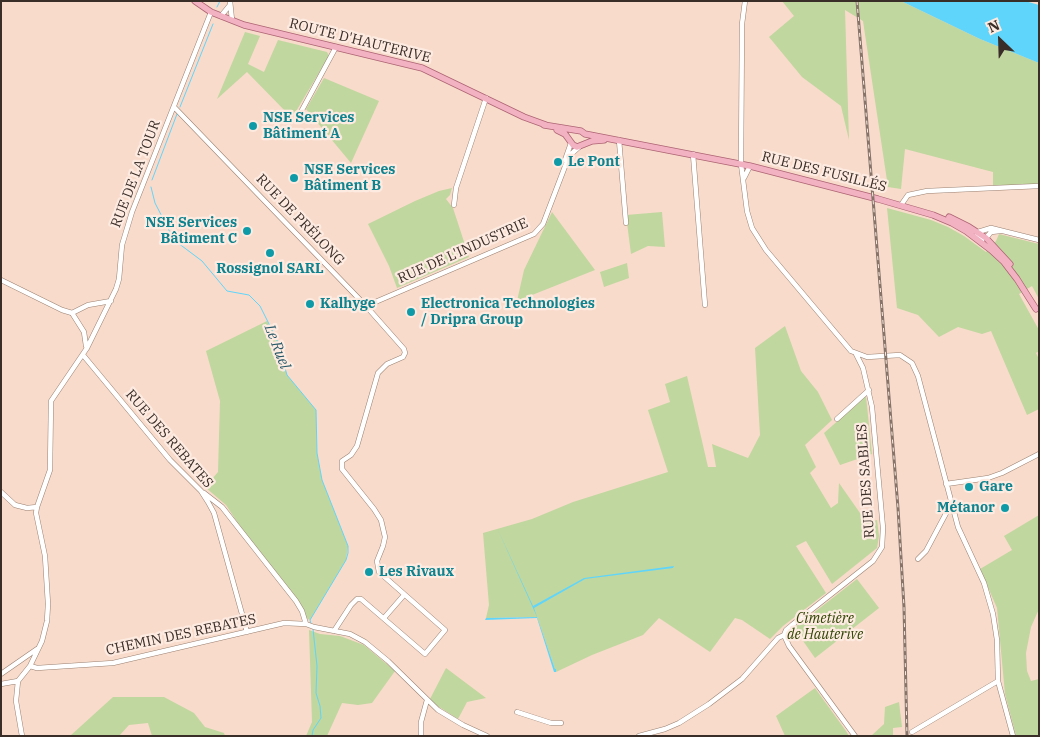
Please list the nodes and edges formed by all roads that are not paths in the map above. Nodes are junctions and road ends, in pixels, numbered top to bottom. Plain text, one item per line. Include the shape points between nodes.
1 (195, 1) edge
2 (745, 1) edge
3 (230, 3) edge
4 (211, 12) junction
5 (221, 16) junction
6 (232, 20) junction
7 (336, 47) junction
8 (486, 98) junction
9 (174, 107) junction
10 (302, 110) dead end
11 (544, 125) junction
12 (576, 131) junction
13 (584, 134) junction
14 (616, 140) junction
15 (570, 142) junction
16 (585, 143) junction
17 (579, 147) junction
18 (692, 154) junction
19 (741, 164) junction
20 (750, 166) junction
21 (562, 171) junction
22 (744, 178) junction
23 (1039, 186) edge
24 (454, 205) dead end
25 (901, 205) junction
26 (952, 223) junction
27 (626, 224) dead end
28 (1002, 231) junction
29 (977, 234) junction
30 (984, 240) junction
31 (1039, 240) edge
32 (1, 280) edge
33 (111, 301) junction
34 (705, 305) dead end
35 (366, 306) junction
36 (1037, 312) edge
37 (72, 313) junction
38 (88, 348) junction
39 (856, 354) junction
40 (83, 355) junction
41 (866, 357) junction
42 (863, 368) junction
43 (869, 390) junction
44 (837, 420) dead end
45 (1039, 454) edge
46 (946, 484) junction
47 (201, 491) junction
48 (1, 492) edge
49 (951, 504) junction
50 (37, 507) junction
51 (918, 559) dead end
52 (404, 595) junction
53 (384, 618) junction
54 (306, 624) junction
55 (334, 631) junction
56 (247, 632) junction
57 (784, 635) junction
58 (38, 648) junction
59 (30, 666) junction
60 (1, 674) edge
61 (998, 681) junction
62 (18, 682) junction
63 (1, 684) edge
64 (427, 700) junction
65 (517, 712) dead end
66 (562, 723) dead end
67 (912, 732) dead end
68 (22, 736) edge
69 (420, 736) edge
70 (487, 736) edge
71 (639, 736) edge
72 (855, 736) edge
73 (1013, 736) edge

1 - 4 main road, ROUTE D'HAUTERIVE
2 - 19 street
3 - 5 street
3 - 6 street
4 - 5 main road, ROUTE D'HAUTERIVE
4 - 9 street, RUE DE LA TOUR
5 - 6 main road, ROUTE D'HAUTERIVE
6 - 7 main road, ROUTE D'HAUTERIVE
7 - 8 main road, ROUTE D'HAUTERIVE via 422,68
7 - 10 street
8 - 11 main road, ROUTE D'HAUTERIVE
8 - 24 street via 456,188
9 - 33 street, RUE DE LA TOUR via 123,238 119,278
9 - 35 street, RUE DE PRÉLONG
11 - 12 main road, ROUTE D'HAUTERIVE
11 - 15 main road, ROUTE D'HAUTERIVE via 565,134
12 - 13 main road
12 - 15 main road via 572,133
13 - 14 main road
13 - 16 main road
14 - 16 main road
14 - 18 main road
14 - 27 street
15 - 17 main road
15 - 21 street, RUE DE L'INDUSTRIE
16 - 17 main road
17 - 21 street, RUE DE L'INDUSTRIE via 569,156
18 - 19 main road
18 - 34 street
19 - 20 main road, RUE DES FUSILLÉS
19 - 22 street
20 - 22 street
20 - 25 main road, RUE DES FUSILLÉS
21 - 35 street, RUE DE L'INDUSTRIE via 543,224 534,234
22 - 39 street via 748,218 757,237
23 - 25 street via 927,191 908,194
25 - 26 main road, RUE DES FUSILLÉS
25 - 29 main road, RUE DES FUSILLÉS via 948,217
26 - 29 street
26 - 30 main road, RUE DES FUSILLÉS
28 - 29 street via 991,228
28 - 30 street via 991,232
28 - 31 street
29 - 30 main road, RUE DES FUSILLÉS
30 - 36 main road, RUE DES FUSILLÉS via 1018,279
32 - 37 street
33 - 37 street via 88,305
33 - 38 street, RUE DE LA TOUR
35 - 52 street, RUE DE PRÉLONG via 405,353 378,373 357,446 341,465 374,509 384,530 376,566
37 - 38 street via 84,332
38 - 40 street, RUE DE LA TOUR
39 - 41 street
39 - 42 street, RUE DES SABLES
40 - 47 street, RUE DES REBATES via 170,460
40 - 50 street, RUE DE LA TOUR via 51,401 50,470
41 - 42 street
41 - 46 street via 900,356 912,363
42 - 43 street, RUE DES SABLES
43 - 44 street
43 - 57 street, RUE DES SABLES via 883,528 882,547 872,561 786,630
45 - 46 street via 988,478
46 - 49 street
47 - 54 street via 222,507 296,601
47 - 56 street, RUE DES REBATES via 214,513
48 - 50 street via 15,505
49 - 51 street via 926,551
49 - 61 street via 984,583 993,614
50 - 58 street, RUE DE LA TOUR via 48,604 47,621
52 - 53 street
52 - 53 street via 445,630 425,654
53 - 55 street via 364,600 357,599
54 - 55 street, CHEMIN DES REBATES
54 - 56 street, CHEMIN DES REBATES via 284,623
55 - 64 street, CHEMIN DES REBATES via 350,634 365,642
56 - 59 street, CHEMIN DES REBATES via 113,663
57 - 71 street via 742,679 709,704 679,723
57 - 72 street
58 - 59 street, RUE DE LA TOUR
58 - 60 street
59 - 62 street, RUE DE LA TOUR
61 - 67 street
61 - 73 street
62 - 63 street
62 - 68 street via 16,701
64 - 69 street
64 - 70 street, CHEMIN DES REBATES via 463,725
65 - 66 street

